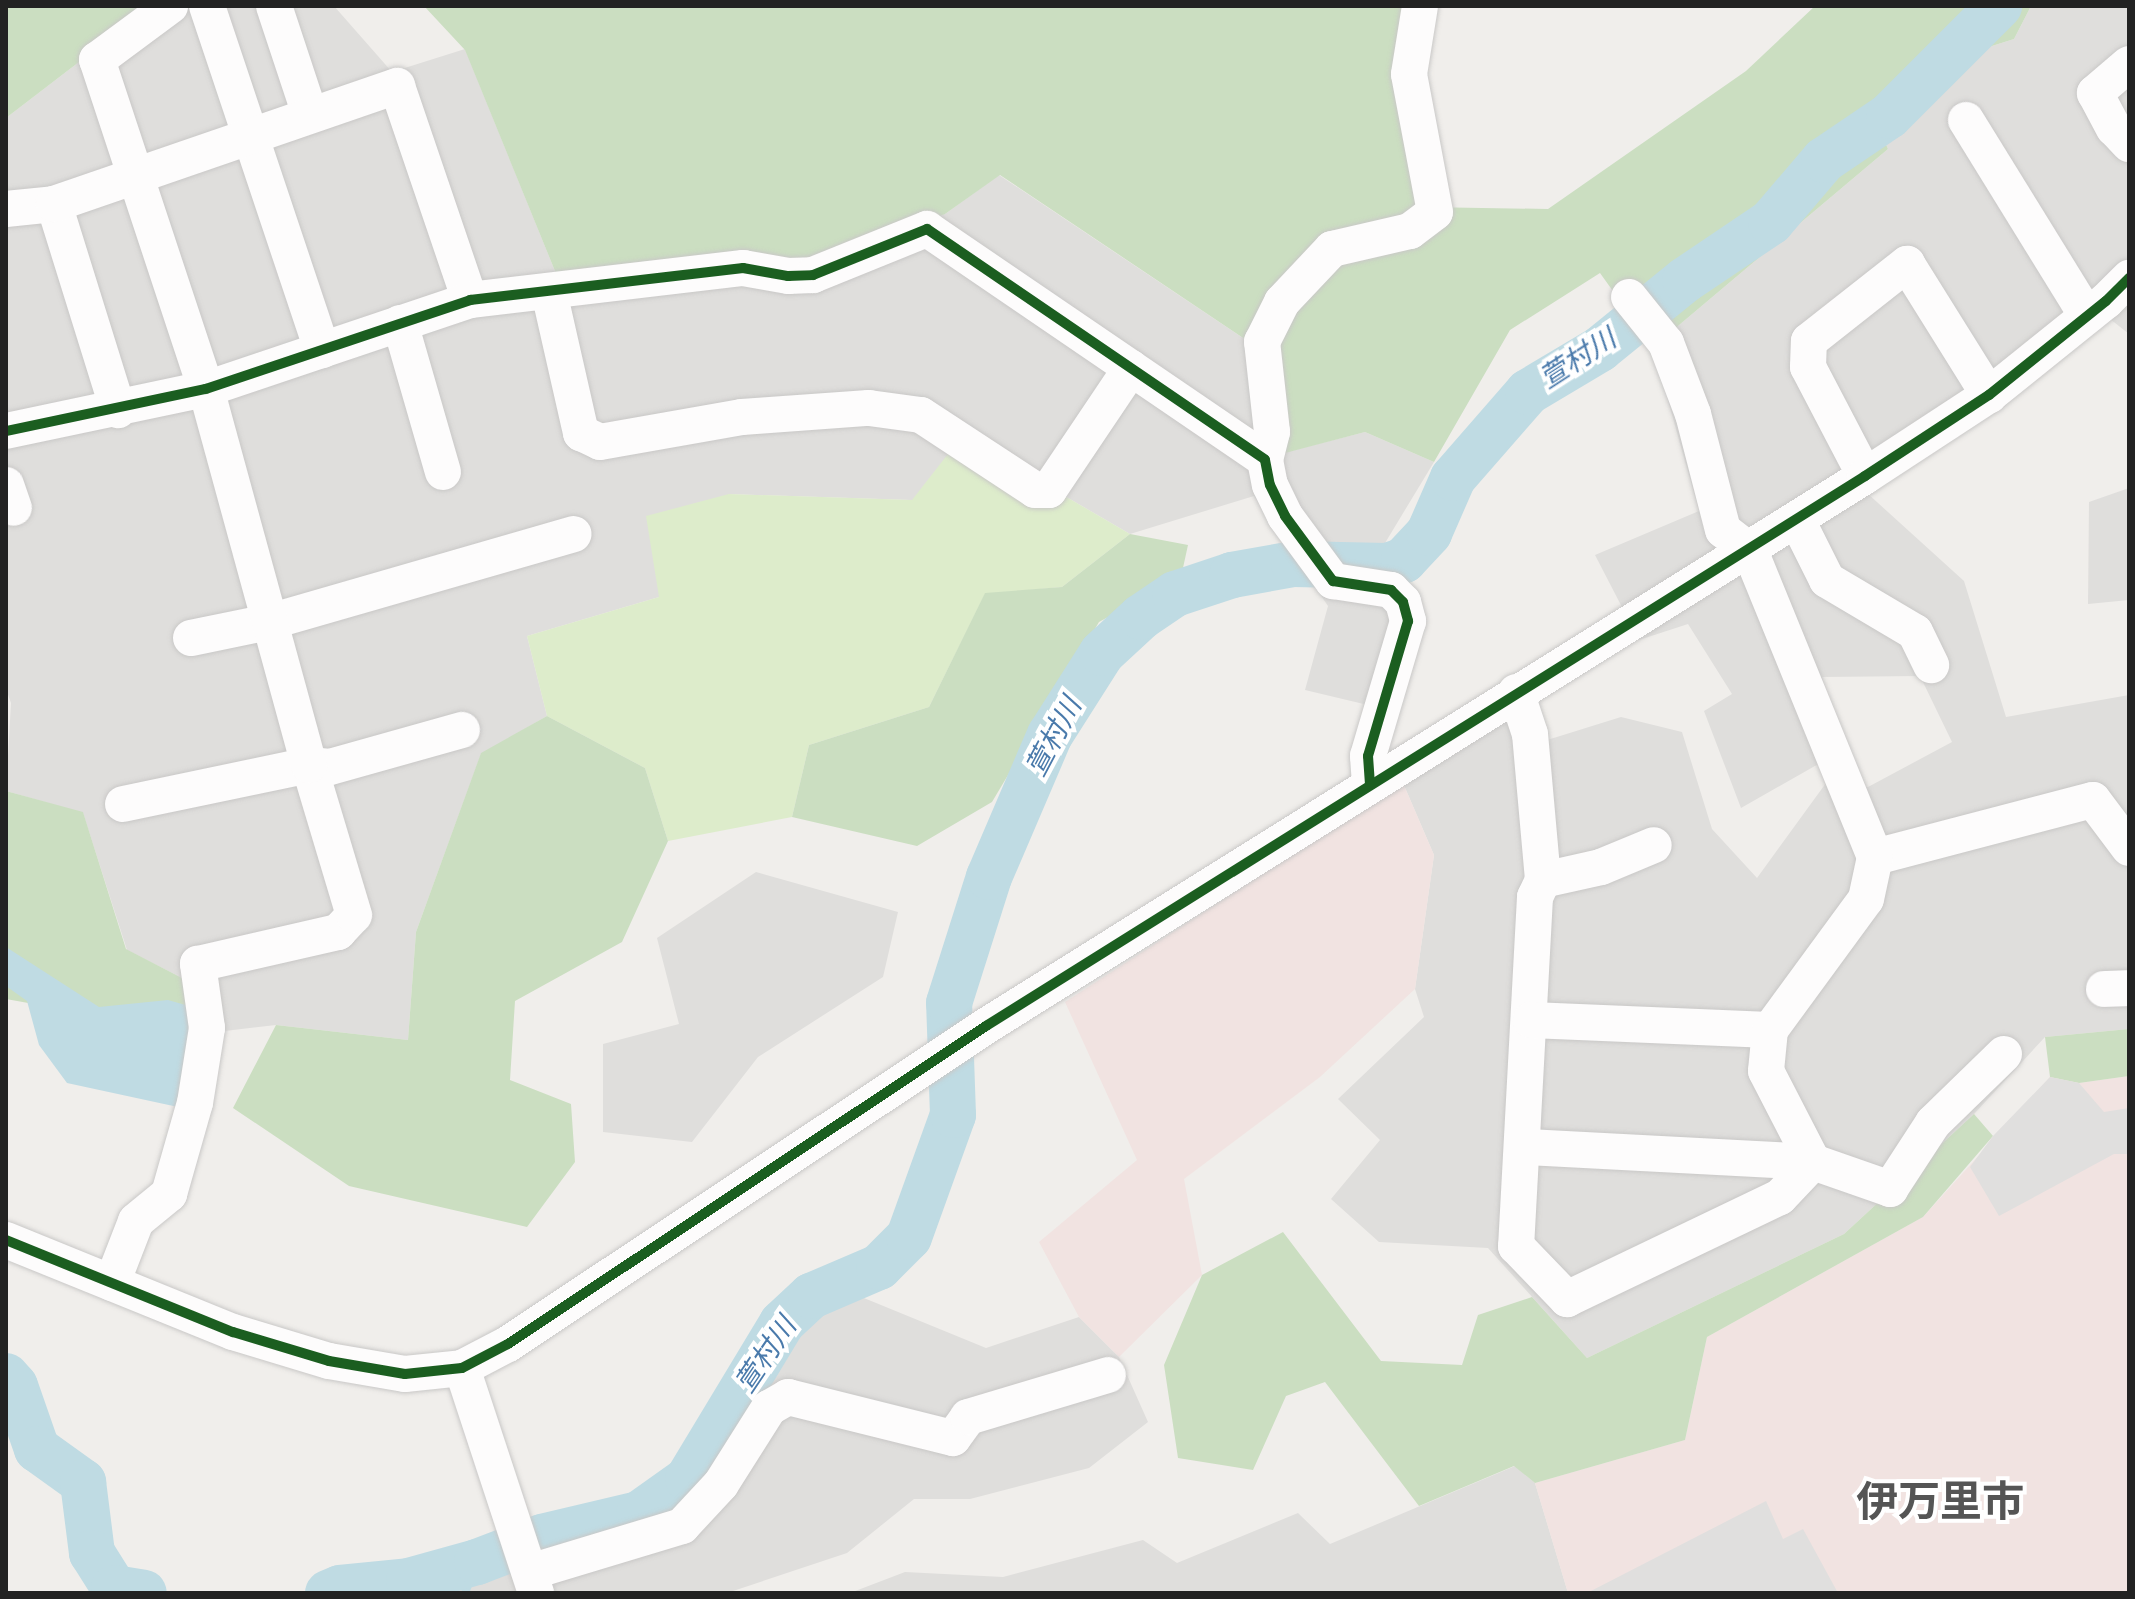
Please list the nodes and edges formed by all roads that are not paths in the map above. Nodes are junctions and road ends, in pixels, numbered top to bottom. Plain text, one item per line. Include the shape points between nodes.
1 (170, 6) edge
2 (207, 6) edge
3 (274, 6) edge
4 (1420, 6) edge
5 (2129, 64) edge
6 (310, 115) junction
7 (1966, 120) dead end
8 (250, 137) junction
9 (2129, 144) edge
10 (134, 177) junction
11 (54, 204) junction
12 (6, 209) edge
13 (549, 292) junction
14 (1629, 297) dead end
15 (470, 300) junction
16 (2113, 303) edge
17 (400, 323) junction
18 (322, 350) junction
19 (1131, 368) junction
20 (206, 389) junction
21 (1989, 395) junction
22 (118, 410) junction
23 (6, 431) edge
24 (1265, 460) junction
25 (443, 472) dead end
26 (1865, 476) junction
27 (1797, 520) junction
28 (574, 534) dead end
29 (1750, 551) junction
30 (269, 622) junction
31 (191, 638) dead end
32 (1931, 665) dead end
33 (1516, 692) junction
34 (462, 730) dead end
35 (309, 765) junction
36 (1370, 784) junction
37 (123, 804) dead end
38 (1654, 845) dead end
39 (2129, 848) edge
40 (1875, 857) junction
41 (1543, 880) junction
42 (1531, 1020) junction
43 (1770, 1030) junction
44 (2004, 1054) dead end
45 (1522, 1147) junction
46 (1813, 1162) junction
47 (6, 1240) edge
48 (112, 1283) junction
49 (462, 1368) junction
50 (1108, 1375) dead end
51 (533, 1583) edge

1 - 10 street via 97,60
2 - 8 street
3 - 6 street
4 - 24 street via 1409,74 1435,212 1410,231 1332,249 1282,302 1262,342 1272,432
5 - 9 street via 2095,93
6 - 8 street
6 - 15 street via 397,86
7 - 16 street
8 - 10 street
8 - 18 street
10 - 11 street
10 - 20 street
11 - 12 street
11 - 22 street
13 - 15 street
13 - 19 street via 743,268 813,275 927,229
13 - 19 street via 581,433 600,442 742,417 869,408 921,415 1035,490 1049,490
14 - 29 street via 1666,343 1693,414 1723,530
15 - 17 street
16 - 21 street
17 - 18 street
17 - 25 street
18 - 20 street
19 - 24 street
20 - 22 street
20 - 30 street
21 - 26 street
21 - 26 street via 1907,264 1809,341 1808,367
22 - 23 street
24 - 36 street via 1270,485 1302,544 1333,581 1391,590 1403,602 1408,621 1368,756
26 - 27 street
27 - 29 street
27 - 32 street via 1827,580 1915,632
28 - 30 street
29 - 33 street
29 - 40 street
30 - 31 street
30 - 35 street
33 - 36 street
33 - 41 street via 1530,734
34 - 35 street via 330,767
35 - 37 street
35 - 48 street via 354,915 338,932 198,964 207,1028 195,1103 169,1194 136,1221
36 - 49 street via 972,1035 508,1344
38 - 41 street via 1601,867
39 - 40 street via 2093,800
40 - 43 street via 1866,899
41 - 42 street via 1535,897
42 - 43 street
42 - 45 street
43 - 46 street via 1766,1071
44 - 46 street via 1933,1123 1890,1189
45 - 46 street
45 - 46 street via 1516,1246 1567,1299 1780,1197
47 - 48 street
48 - 49 street via 233,1332 329,1361 405,1374
49 - 51 street
50 - 51 street via 968,1417 953,1438 788,1397 769,1408 721,1484 682,1526

